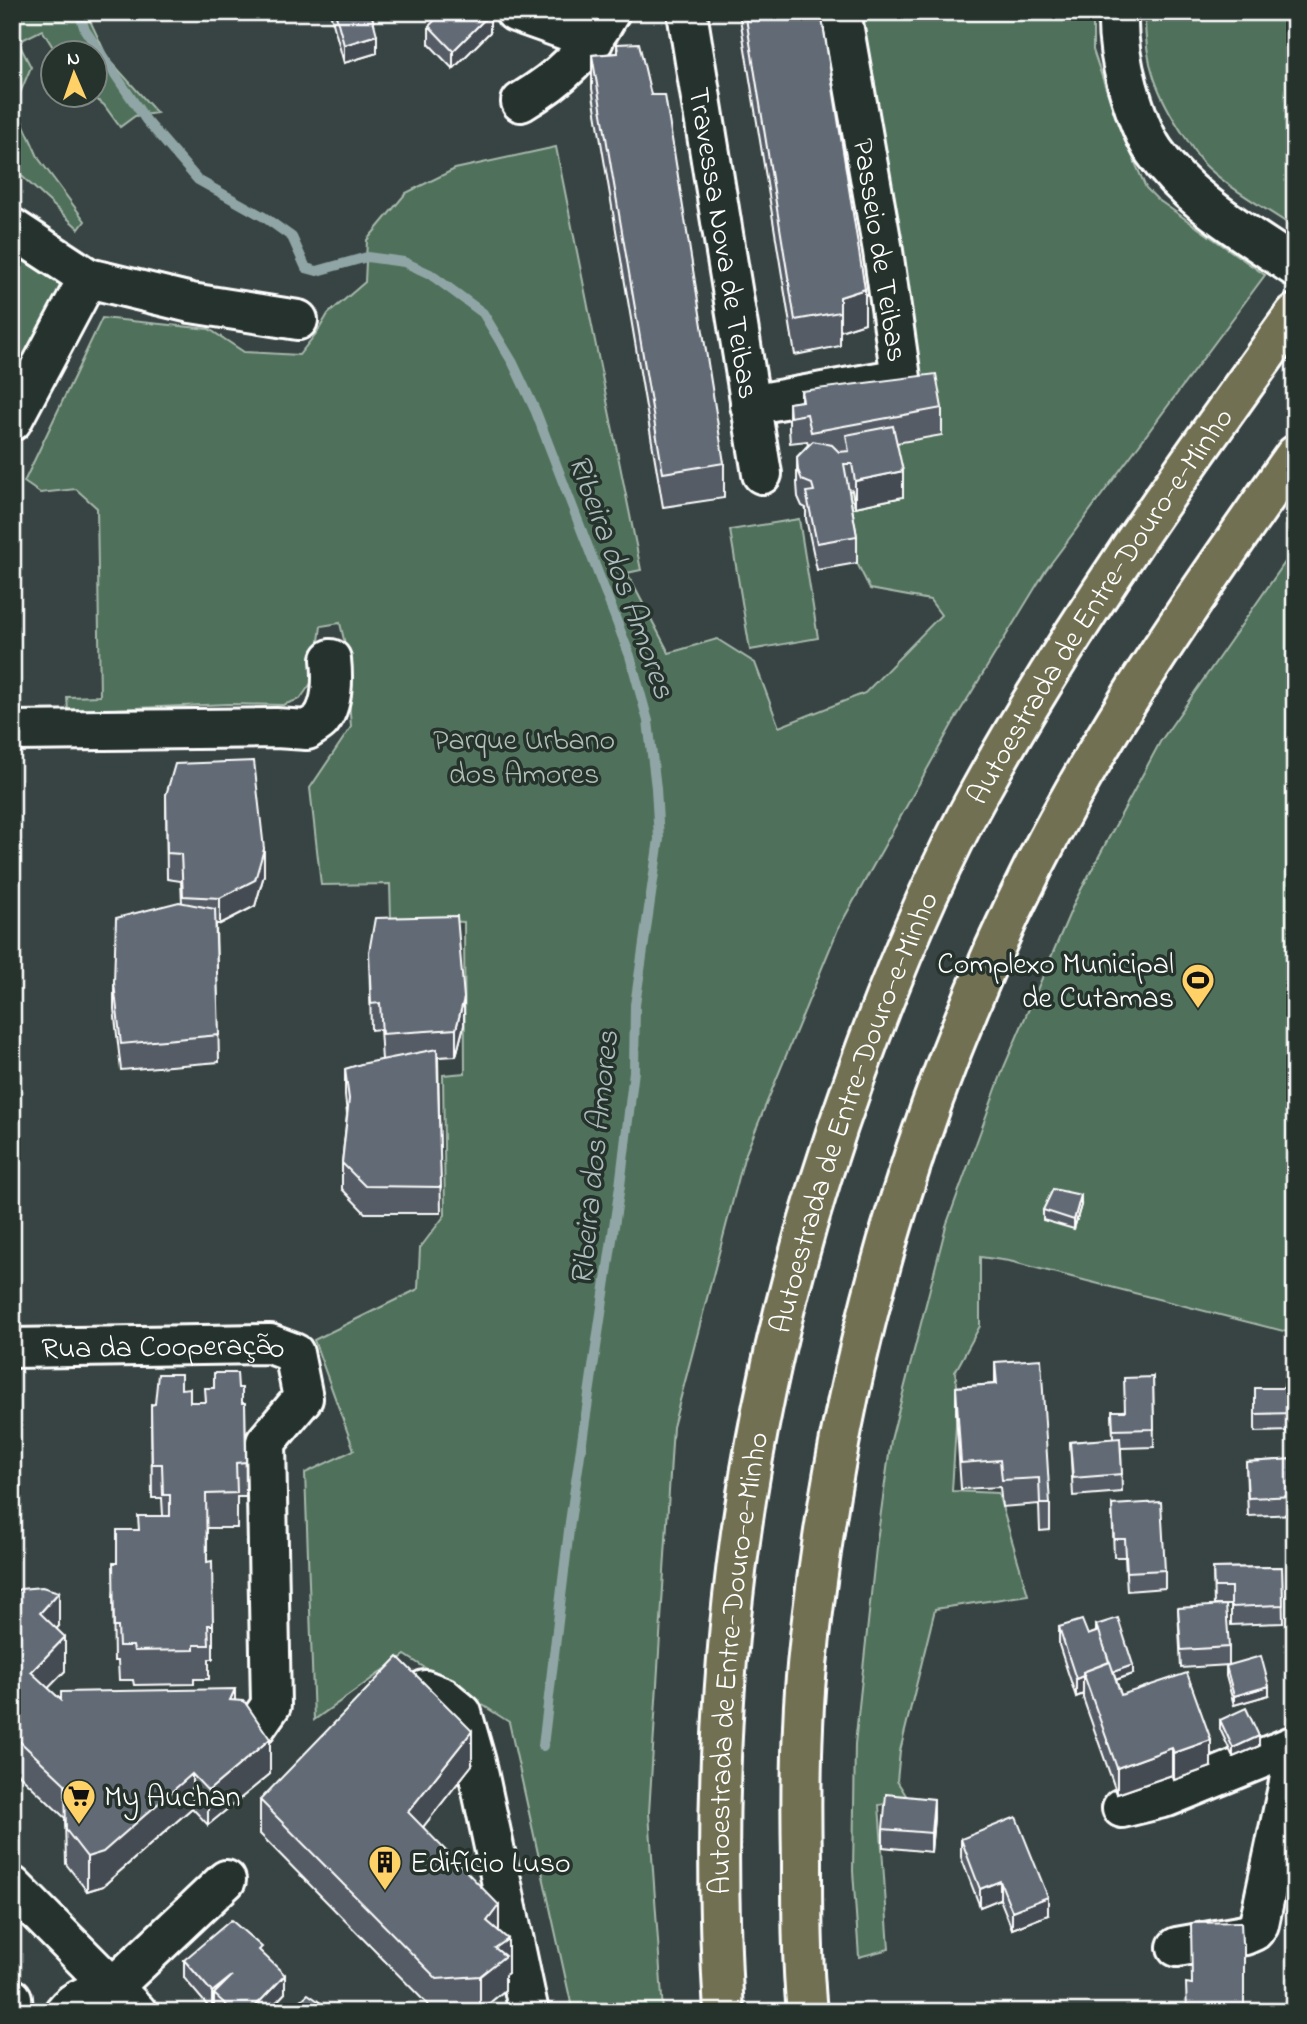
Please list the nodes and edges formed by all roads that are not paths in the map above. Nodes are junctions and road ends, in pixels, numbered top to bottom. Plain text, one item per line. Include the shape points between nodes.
1 (515, 12) edge
2 (687, 12) edge
3 (841, 12) edge
4 (1118, 12) edge
5 (602, 26) edge
6 (521, 102) dead end
7 (12, 228) edge
8 (1295, 267) edge
9 (88, 278) junction
10 (1295, 314) edge
11 (298, 320) dead end
12 (750, 405) junction
13 (12, 421) edge
14 (1295, 455) edge
15 (762, 474) dead end
16 (331, 660) dead end
17 (12, 731) edge
18 (12, 1348) edge
19 (425, 1690) edge
20 (253, 1731) edge
21 (1295, 1745) edge
22 (1295, 1754) edge
23 (1122, 1808) dead end
24 (226, 1880) dead end
25 (12, 1886) edge
26 (1177, 1947) dead end
27 (12, 1998) edge
28 (125, 2000) edge
29 (13, 2012) edge
30 (64, 2012) edge
31 (529, 2012) edge
32 (724, 2012) edge
33 (807, 2012) edge

1 - 5 street
2 - 12 street, Travessa Nova de Teibas
3 - 12 street, Passeio de Teibas via 901,378
4 - 8 street via 1123,67 1153,150 1207,206
5 - 6 street via 573,63
7 - 9 street
9 - 11 street via 191,303
9 - 13 street
10 - 32 highway, Autoestrada de Entre-Douro-e-Minho via 1123,556 1047,674 979,793 893,978 831,1146 767,1376 738,1546 725,1661 718,1794
12 - 15 street, Travessa Nova de Teibas
14 - 33 highway via 1141,677 1041,853 951,1052 905,1184 850,1384 816,1590 801,1783
16 - 17 street via 328,703 321,720 307,730
18 - 20 street, Rua da Cooperação via 270,1344 294,1353 303,1398 266,1442 271,1704
19 - 31 street via 462,1713
21 - 23 street via 1167,1797
22 - 26 street via 1259,1924 1245,1935
24 - 28 street
25 - 28 street
27 - 29 street
28 - 30 street via 90,1993

